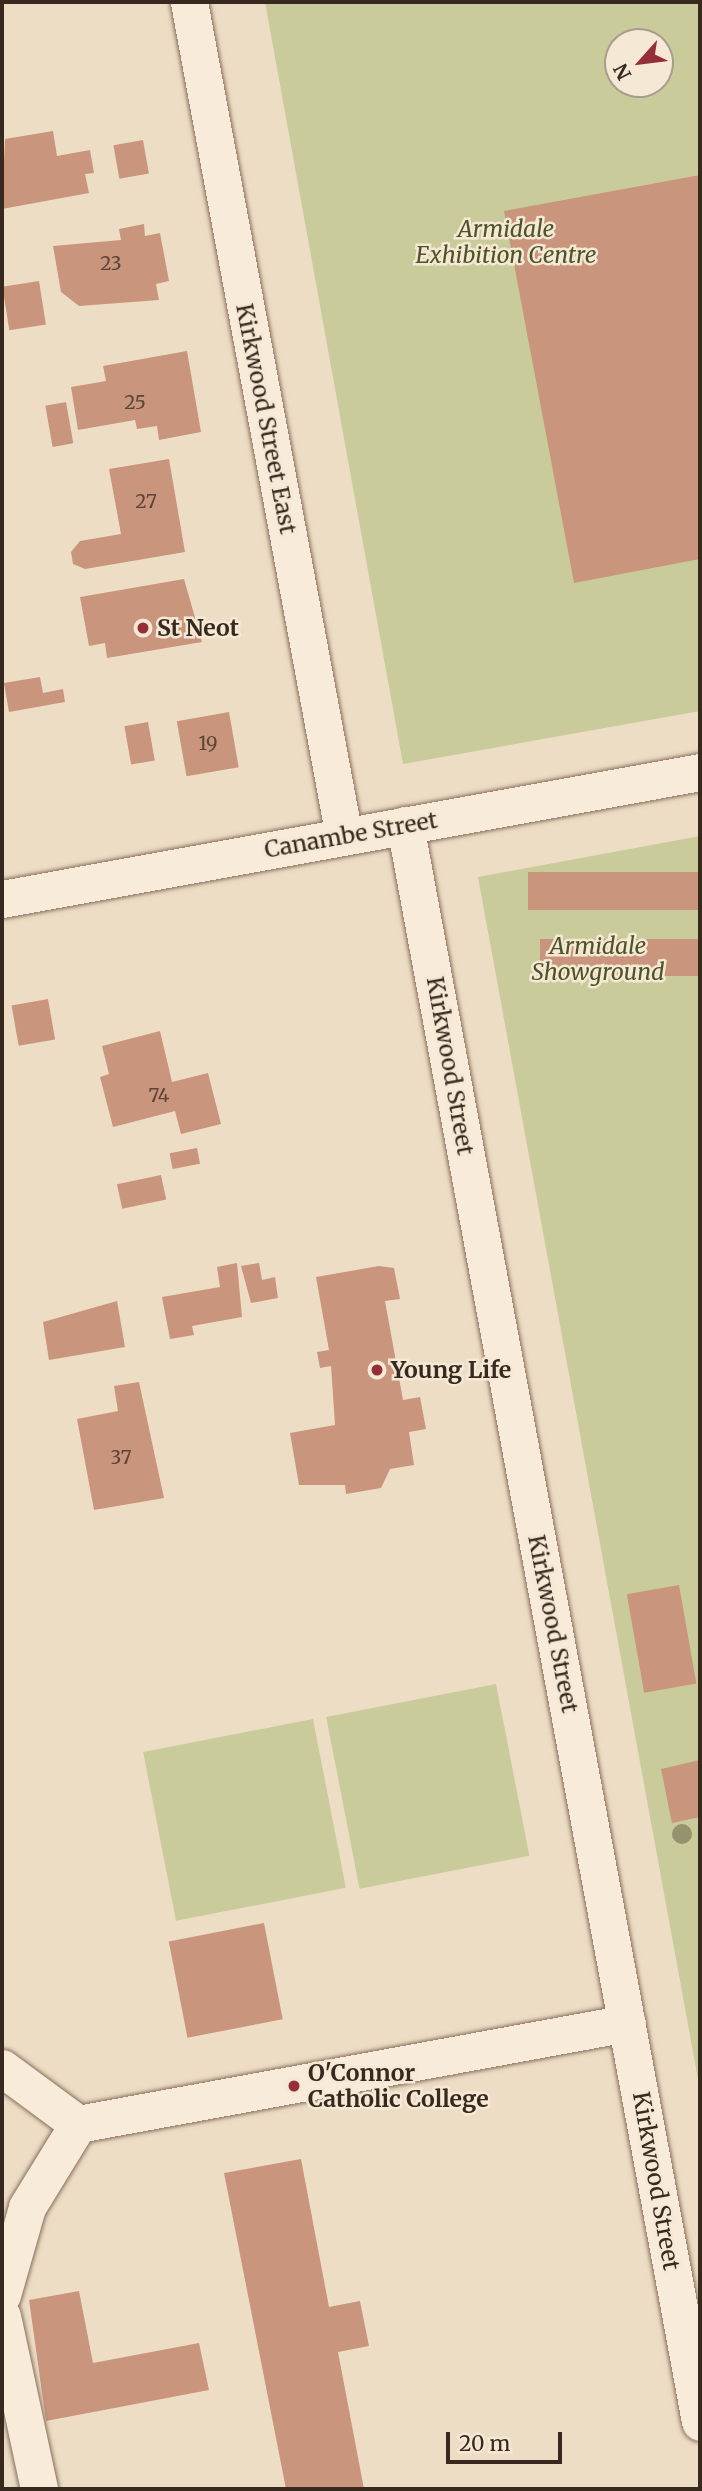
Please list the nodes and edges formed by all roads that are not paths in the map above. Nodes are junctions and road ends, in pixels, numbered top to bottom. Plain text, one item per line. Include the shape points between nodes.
1 (189, 2) edge
2 (700, 772) edge
3 (405, 825) junction
4 (344, 837) junction
5 (2, 899) edge
6 (627, 2023) junction
7 (2, 2068) edge
8 (78, 2124) junction
9 (2, 2295) edge
10 (2, 2316) edge
11 (700, 2422) edge
12 (39, 2489) edge

1 - 4 street, Kirkwood Street East
2 - 3 street, Canambe Street
3 - 4 street, Canambe Street
3 - 6 street, Kirkwood Street
4 - 5 street, Canambe Street
6 - 8 street
6 - 11 street, Kirkwood Street
7 - 8 street
8 - 9 street via 27,2207
10 - 12 street

